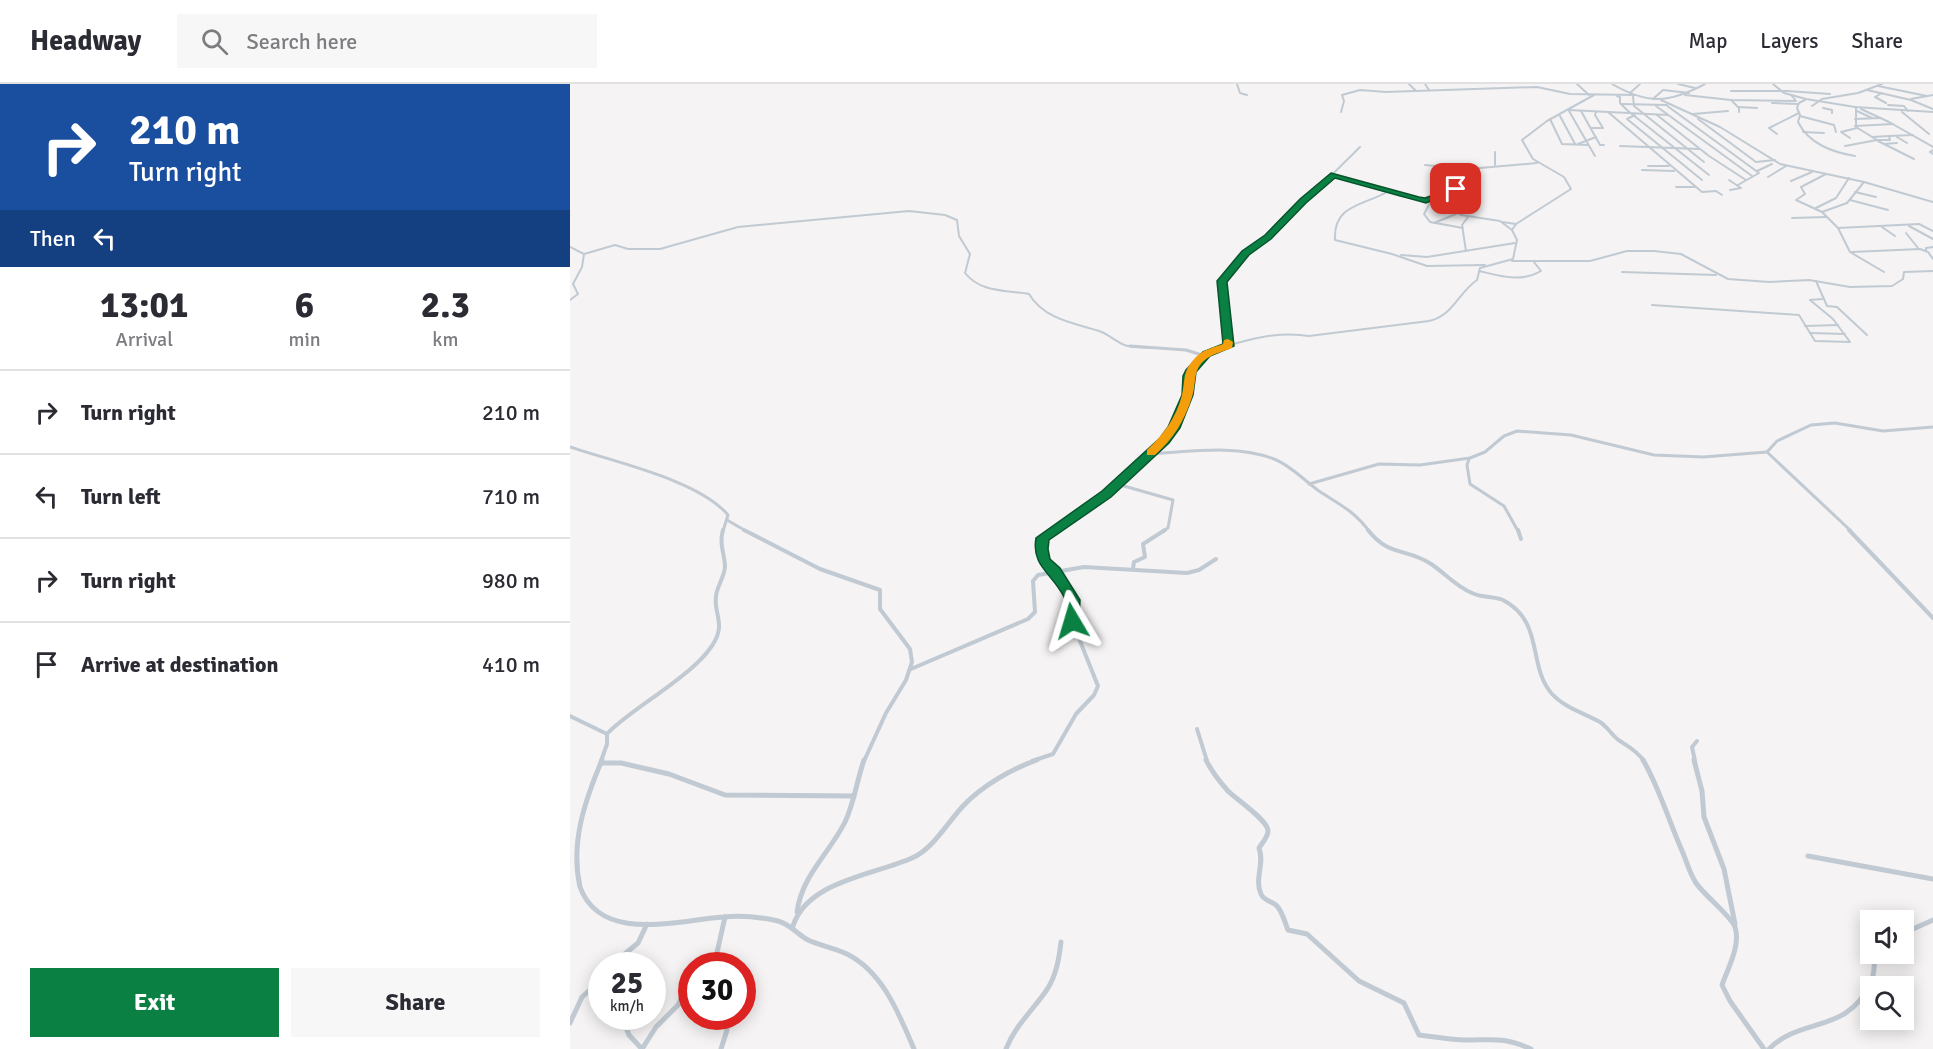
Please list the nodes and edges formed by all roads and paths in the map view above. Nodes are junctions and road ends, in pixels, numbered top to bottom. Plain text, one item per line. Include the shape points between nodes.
1 (1237, 84) edge
2 (1409, 84) edge
3 (1425, 84) edge
4 (1446, 84) edge
5 (1511, 84) edge
6 (1577, 84) edge
7 (1612, 84) edge
8 (1640, 84) edge
9 (1678, 84) edge
10 (1705, 84) edge
11 (1773, 84) edge
12 (1882, 84) edge
13 (1878, 85) edge
14 (1516, 88) junction
15 (1696, 88) junction
16 (1448, 89) junction
17 (1416, 90) junction
18 (1429, 90) junction
19 (1864, 90) junction
20 (1731, 91) dead end
21 (1780, 91) junction
22 (1690, 93) junction
23 (1884, 93) junction
24 (1612, 94) junction
25 (1632, 94) junction
26 (1933, 94) edge
27 (1247, 95) dead end
28 (1589, 95) junction
29 (1594, 95) junction
30 (1685, 95) junction
31 (1834, 95) junction
32 (1791, 96) junction
33 (1927, 96) junction
34 (1653, 99) junction
35 (1810, 99) junction
36 (1909, 99) junction
37 (1661, 100) junction
38 (1731, 100) junction
39 (1817, 100) junction
40 (1829, 102) junction
41 (1621, 104) junction
42 (1772, 104) dead end
43 (1798, 104) junction
44 (1933, 104) edge
45 (1633, 105) junction
46 (1666, 105) junction
47 (1671, 105) junction
48 (1924, 105) junction
49 (1656, 106) junction
50 (1812, 106) dead end
51 (1887, 106) junction
52 (1738, 107) junction
53 (1757, 108) dead end
54 (1856, 108) junction
55 (1569, 110) junction
56 (1581, 111) junction
57 (1728, 111) dead end
58 (1902, 111) junction
59 (1933, 111) edge
60 (1341, 112) dead end
61 (1596, 112) junction
62 (1608, 112) junction
63 (1739, 112) dead end
64 (1908, 112) junction
65 (1832, 113) dead end
66 (1634, 114) junction
67 (1645, 114) junction
68 (1693, 114) junction
69 (1657, 115) junction
70 (1669, 115) junction
71 (1799, 115) junction
72 (1560, 116) junction
73 (1872, 118) junction
74 (1885, 118) junction
75 (1550, 119) junction
76 (1855, 119) junction
77 (1894, 124) junction
78 (1856, 127) junction
79 (1591, 128) junction
80 (1803, 132) junction
81 (1836, 132) dead end
82 (1824, 133) dead end
83 (1929, 134) dead end
84 (1777, 135) dead end
85 (1913, 135) junction
86 (1596, 136) junction
87 (1889, 136) junction
88 (1896, 136) junction
89 (1872, 137) junction
90 (1850, 138) dead end
91 (1585, 140) junction
92 (1877, 141) junction
93 (1897, 143) dead end
94 (1907, 143) dead end
95 (1575, 144) junction
96 (1883, 144) junction
97 (1588, 145) junction
98 (1604, 145) dead end
99 (1620, 146) dead end
100 (1845, 146) dead end
101 (1360, 147) dead end
102 (1647, 147) junction
103 (1661, 148) junction
104 (1674, 148) junction
105 (1687, 149) junction
106 (1700, 150) junction
107 (1933, 150) edge
108 (1494, 152) dead end
109 (1595, 156) dead end
110 (1855, 156) dead end
111 (1914, 159) dead end
112 (1775, 160) junction
113 (1538, 162) junction
114 (1704, 162) dead end
115 (1772, 164) dead end
116 (1425, 165) dead end
117 (1495, 165) junction
118 (1682, 165) junction
119 (1648, 166) dead end
120 (1786, 166) junction
121 (1670, 167) junction
122 (1642, 170) dead end
123 (1675, 170) junction
124 (1757, 171) junction
125 (1812, 172) junction
126 (1826, 174) junction
127 (1334, 175) junction
128 (1709, 175) dead end
129 (1753, 176) junction
130 (1768, 177) dead end
131 (1849, 178) junction
132 (1702, 180) dead end
133 (1729, 180) dead end
134 (1746, 180) junction
135 (1791, 181) dead end
136 (1864, 182) junction
137 (1738, 185) junction
138 (1474, 186) dead end
139 (1676, 187) dead end
140 (1695, 187) junction
141 (1730, 190) dead end
142 (1387, 192) junction
143 (1856, 192) junction
144 (1722, 195) dead end
145 (1876, 197) dead end
146 (1426, 200) junction
147 (1850, 200) junction
148 (1431, 201) junction
149 (1933, 202) edge
150 (1816, 208) junction
151 (1888, 210) dead end
152 (1822, 212) junction
153 (1457, 214) junction
154 (1468, 217) junction
155 (1827, 217) junction
156 (1792, 218) dead end
157 (1500, 222) junction
158 (1434, 223) junction
159 (1516, 224) junction
160 (1881, 226) junction
161 (1908, 226) junction
162 (1463, 228) junction
163 (1838, 228) junction
164 (1512, 230) junction
165 (1933, 231) edge
166 (1906, 233) dead end
167 (1895, 236) dead end
168 (1933, 239) edge
169 (1516, 243) junction
170 (570, 246) edge
171 (1933, 247) edge
172 (1919, 249) junction
173 (1926, 250) junction
174 (1466, 251) junction
175 (1851, 252) junction
176 (584, 254) junction
177 (1398, 255) junction
178 (1933, 259) edge
179 (1511, 261) junction
180 (1534, 261) junction
181 (1485, 266) junction
182 (1479, 271) junction
183 (1933, 271) edge
184 (1622, 272) dead end
185 (1884, 272) dead end
186 (1716, 274) junction
187 (1816, 281) junction
188 (1822, 299) junction
189 (570, 300) edge
190 (1652, 305) dead end
191 (1805, 326) junction
192 (1839, 326) junction
193 (1810, 333) junction
194 (1845, 334) junction
195 (1867, 335) dead end
196 (1228, 346) junction
197 (1201, 355) junction
198 (1933, 427) edge
199 (570, 447) edge
200 (1767, 452) junction
201 (1149, 454) junction
202 (1470, 458) junction
203 (1117, 483) junction
204 (1309, 484) junction
205 (728, 520) junction
206 (1521, 539) dead end
207 (1216, 559) dead end
208 (1133, 569) junction
209 (1056, 572) junction
210 (1933, 618) edge
211 (911, 669) junction
212 (570, 716) edge
213 (1197, 729) dead end
214 (607, 734) junction
215 (1696, 741) dead end
216 (601, 763) junction
217 (854, 796) junction
218 (1808, 856) dead end
219 (572, 865) edge
220 (1933, 879) edge
221 (797, 913) junction
222 (725, 917) junction
223 (1933, 920) edge
224 (647, 924) junction
225 (1736, 925) junction
226 (793, 926) junction
227 (1914, 929) edge
228 (1061, 942) dead end
229 (627, 952) edge
230 (717, 952) edge
231 (1874, 964) edge
232 (588, 992) edge
233 (678, 1005) edge
234 (570, 1023) edge
235 (627, 1030) edge
236 (727, 1030) edge
237 (639, 1048) edge
238 (721, 1049) edge
239 (914, 1049) edge
240 (1006, 1049) edge
241 (1531, 1049) edge
242 (1764, 1049) edge
243 (1769, 1049) edge

1 - 27 street via 1240,93
2 - 17 street
3 - 18 street
4 - 16 street
5 - 14 street
6 - 28 street
7 - 25 street
8 - 25 street
9 - 15 street
10 - 15 street
11 - 21 street
12 - 13 street
13 - 19 street
13 - 33 street
14 - 16 street
14 - 28 street via 1539,87
15 - 22 street
16 - 18 street
17 - 18 street
17 - 60 street via 1354,91 1342,95
19 - 23 street
19 - 31 street
20 - 21 street
21 - 31 street
21 - 32 street
22 - 30 street
22 - 34 street via 1663,90
23 - 36 street
23 - 51 street
23 - 51 street via 1875,97
24 - 25 street
24 - 29 street
24 - 41 street via 1620,96
25 - 34 street
25 - 45 street
26 - 33 street
28 - 29 street
29 - 55 street
30 - 37 street
30 - 38 street
31 - 39 street
32 - 35 street
32 - 38 street via 1796,101
33 - 36 street
34 - 37 street
35 - 39 street
35 - 43 street
36 - 48 street
37 - 47 street
38 - 52 street
39 - 40 street
39 - 50 street
40 - 54 street
40 - 65 street via 1822,109
41 - 45 street
41 - 66 street
42 - 43 street
43 - 71 street
44 - 48 street
45 - 49 street
45 - 67 street
46 - 47 street
46 - 49 street
46 - 124 street
47 - 68 street
48 - 59 street
49 - 70 street
51 - 54 street
51 - 58 street
51 - 64 street via 1904,106
52 - 53 street
52 - 63 street
54 - 73 street
54 - 74 street
54 - 76 street
55 - 56 street
55 - 72 street
55 - 91 street
56 - 61 street
56 - 79 street
57 - 68 street
58 - 64 street
58 - 83 street
59 - 64 street
61 - 62 street
61 - 79 street via 1603,128
62 - 66 street
62 - 102 street
66 - 67 street
66 - 103 street via 1627,119
66 - 104 street
67 - 69 street
67 - 105 street
68 - 112 street
68 - 112 street via 1756,162
69 - 70 street
69 - 106 street
70 - 129 street
71 - 80 street
71 - 81 street via 1834,125
71 - 84 street via 1768,128
72 - 75 street
72 - 95 street
73 - 74 street
73 - 76 street
74 - 77 street
75 - 95 street via 1562,144
75 - 113 street via 1522,142
76 - 78 street
77 - 78 street
77 - 85 street
78 - 89 street
78 - 90 street via 1841,131
79 - 86 street
80 - 82 street
80 - 110 street via 1829,150
85 - 88 street
85 - 107 street
86 - 91 street
86 - 98 street
87 - 88 street
87 - 89 street
87 - 92 street via 1890,140
88 - 94 street
89 - 92 street
91 - 95 street
91 - 97 street
92 - 96 street
92 - 100 street
93 - 96 street
95 - 97 street
96 - 111 street
97 - 109 street
99 - 102 street
101 - 127 street
102 - 103 street
102 - 121 street
103 - 104 street
103 - 118 street
104 - 105 street
104 - 128 street
105 - 106 street
105 - 114 street
106 - 134 street
108 - 117 street
112 - 120 street
113 - 117 street
113 - 159 street via 1562,176 1571,189
115 - 124 street
116 - 117 street via 1461,169
118 - 121 street
118 - 132 street
119 - 121 street
120 - 125 street
120 - 130 street
121 - 123 street
122 - 123 street
123 - 140 street
124 - 129 street
125 - 126 street
125 - 135 street
126 - 131 street
126 - 150 street via 1801,187 1805,194 1796,199
127 - 142 street
127 - 196 street via 1268,237 1249,249 1223,279
129 - 134 street
131 - 136 street
131 - 150 street via 1836,198
133 - 137 street
134 - 137 street
136 - 143 street
136 - 149 street
137 - 141 street via 1741,188
138 - 146 street
139 - 140 street
140 - 144 street
142 - 146 street
142 - 177 street via 1359,203 1339,217 1335,240
143 - 145 street
143 - 147 street
146 - 148 street
147 - 151 street
147 - 152 street
148 - 153 street via 1441,202
148 - 158 street via 1424,214
150 - 152 street
152 - 155 street
153 - 154 street
153 - 158 street
154 - 157 street
154 - 162 street
155 - 156 street
155 - 163 street
157 - 159 street
157 - 164 street
158 - 162 street
159 - 164 street
160 - 161 street
160 - 163 street
160 - 167 street
161 - 165 street via 1921,225
161 - 168 street
162 - 174 street
163 - 175 street
164 - 169 street
166 - 172 street
169 - 174 street
169 - 179 street
170 - 176 street
171 - 173 street
172 - 173 street
172 - 175 street
173 - 178 street
174 - 177 street via 1427,257
175 - 185 street
176 - 189 street via 573,284 578,294
176 - 197 street via 615,245 660,249 738,227 909,211 945,215 957,220 959,236 969,254 965,273 973,284 1029,294 1041,309 1059,319 1100,331 1127,346
177 - 181 street via 1427,266
179 - 180 street
179 - 181 street
180 - 182 street via 1541,271 1526,279
180 - 186 street via 1590,261 1631,250 1654,251 1681,254
181 - 182 street
182 - 196 street via 1477,280 1466,287 1455,307 1437,320 1306,337 1291,333
183 - 187 street via 1904,272 1903,279 1887,286 1843,286
184 - 186 street
186 - 187 street via 1728,279
187 - 188 street
188 - 192 street via 1810,300
188 - 195 street via 1837,307
190 - 191 street via 1797,315
191 - 192 street
191 - 193 street
192 - 194 street
193 - 194 street
193 - 194 street via 1817,342 1850,342
196 - 197 street
197 - 201 street via 1189,375 1189,391 1174,428
198 - 200 street via 1883,431 1835,423 1810,425 1778,441
199 - 205 street via 626,464 710,498 725,508
200 - 202 street via 1703,457 1654,455 1571,435 1517,431
200 - 210 street via 1870,549
201 - 203 street
201 - 204 street via 1218,450 1257,454 1281,462
202 - 204 street via 1420,465 1379,464
202 - 206 street via 1470,484 1504,506
203 - 208 street via 1173,500 1174,504 1168,528 1143,544 1145,557 1134,562
203 - 209 street via 1098,501 1043,538 1043,558
204 - 225 street via 1356,514 1386,548 1430,563 1471,593 1501,599 1511,606 1530,627 1539,669 1552,694 1602,723 1642,758 1656,783 1694,880
205 - 211 street via 773,547 879,590 880,609 910,649
205 - 214 street via 720,541 725,568 715,598 719,629 712,648
207 - 208 street via 1187,573
208 - 209 street via 1084,567
209 - 211 street via 1034,578 1036,608 1028,619
209 - 221 street via 1072,600 1072,621 1098,686 1076,714 1056,751 1047,758 1019,766 978,794 913,858 831,887 807,901
211 - 217 street via 863,764
212 - 214 street
213 - 241 street via 1213,774 1268,828 1259,848 1263,858 1260,892 1278,906 1288,930 1307,934 1359,981 1404,1003 1419,1035 1465,1040 1494,1038
214 - 216 street
215 - 225 street via 1692,747 1704,817 1724,869
216 - 217 street via 621,763 669,774 725,795
216 - 219 street via 574,836
217 - 221 street via 843,827 801,888
218 - 220 street
219 - 224 street via 591,907 612,920
221 - 226 street
222 - 224 street
222 - 226 street
222 - 230 street
223 - 227 street
224 - 229 street via 638,943
225 - 242 street via 1734,952 1722,985
226 - 239 street via 809,940 845,953 865,966 890,998
228 - 240 street via 1059,962 1046,990 1017,1026
231 - 243 street via 1872,981 1850,1012 1790,1034
232 - 234 street
233 - 237 street
235 - 237 street
236 - 238 street

